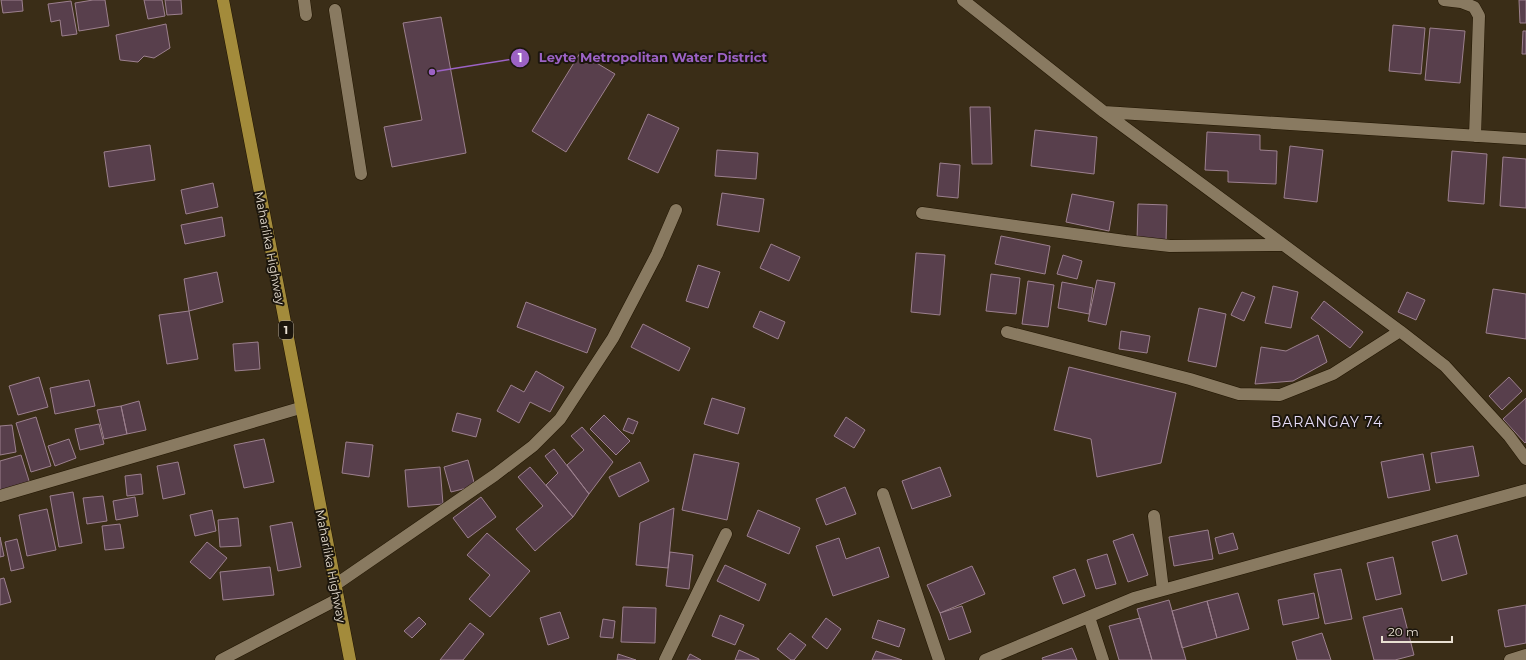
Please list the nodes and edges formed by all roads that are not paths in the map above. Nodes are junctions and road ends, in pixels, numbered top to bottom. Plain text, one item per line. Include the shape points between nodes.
1 (223, 0) edge
2 (304, 0) edge
3 (963, 0) edge
4 (1444, 0) edge
5 (335, 10) dead end
6 (306, 15) dead end
7 (1104, 112) junction
8 (1475, 136) junction
9 (1526, 139) edge
10 (361, 174) dead end
11 (676, 210) dead end
12 (922, 213) dead end
13 (1284, 245) junction
14 (1400, 331) junction
15 (1006, 332) dead end
16 (300, 408) junction
17 (1526, 458) edge
18 (1526, 490) edge
19 (883, 494) dead end
20 (0, 496) edge
21 (1154, 516) dead end
22 (726, 534) dead end
23 (335, 585) junction
24 (1163, 590) junction
25 (338, 599) junction
26 (1089, 617) junction
27 (1526, 655) edge
28 (221, 660) edge
29 (350, 660) edge
30 (665, 660) edge
31 (939, 660) edge
32 (985, 660) edge
33 (1103, 660) edge
34 (1510, 660) edge

1 - 16 main road, Maharlika Highway / 1
2 - 6 street
3 - 7 street
4 - 8 street via 1474,7 1479,16
5 - 10 street
7 - 8 street
7 - 13 street
8 - 9 street
11 - 23 street via 657,254 613,338 560,419 533,446 495,475
12 - 13 street via 1170,246
13 - 14 street
14 - 15 street via 1333,374 1280,395 1239,394
14 - 17 street via 1445,366
16 - 20 street
16 - 23 main road, Maharlika Highway / 1
18 - 24 street
19 - 31 street
21 - 24 street
22 - 30 street
23 - 25 main road, Maharlika Highway / 1
24 - 26 street via 1134,598
25 - 28 street
25 - 29 main road, Maharlika Highway / 1
26 - 32 street
26 - 33 street
27 - 34 street

